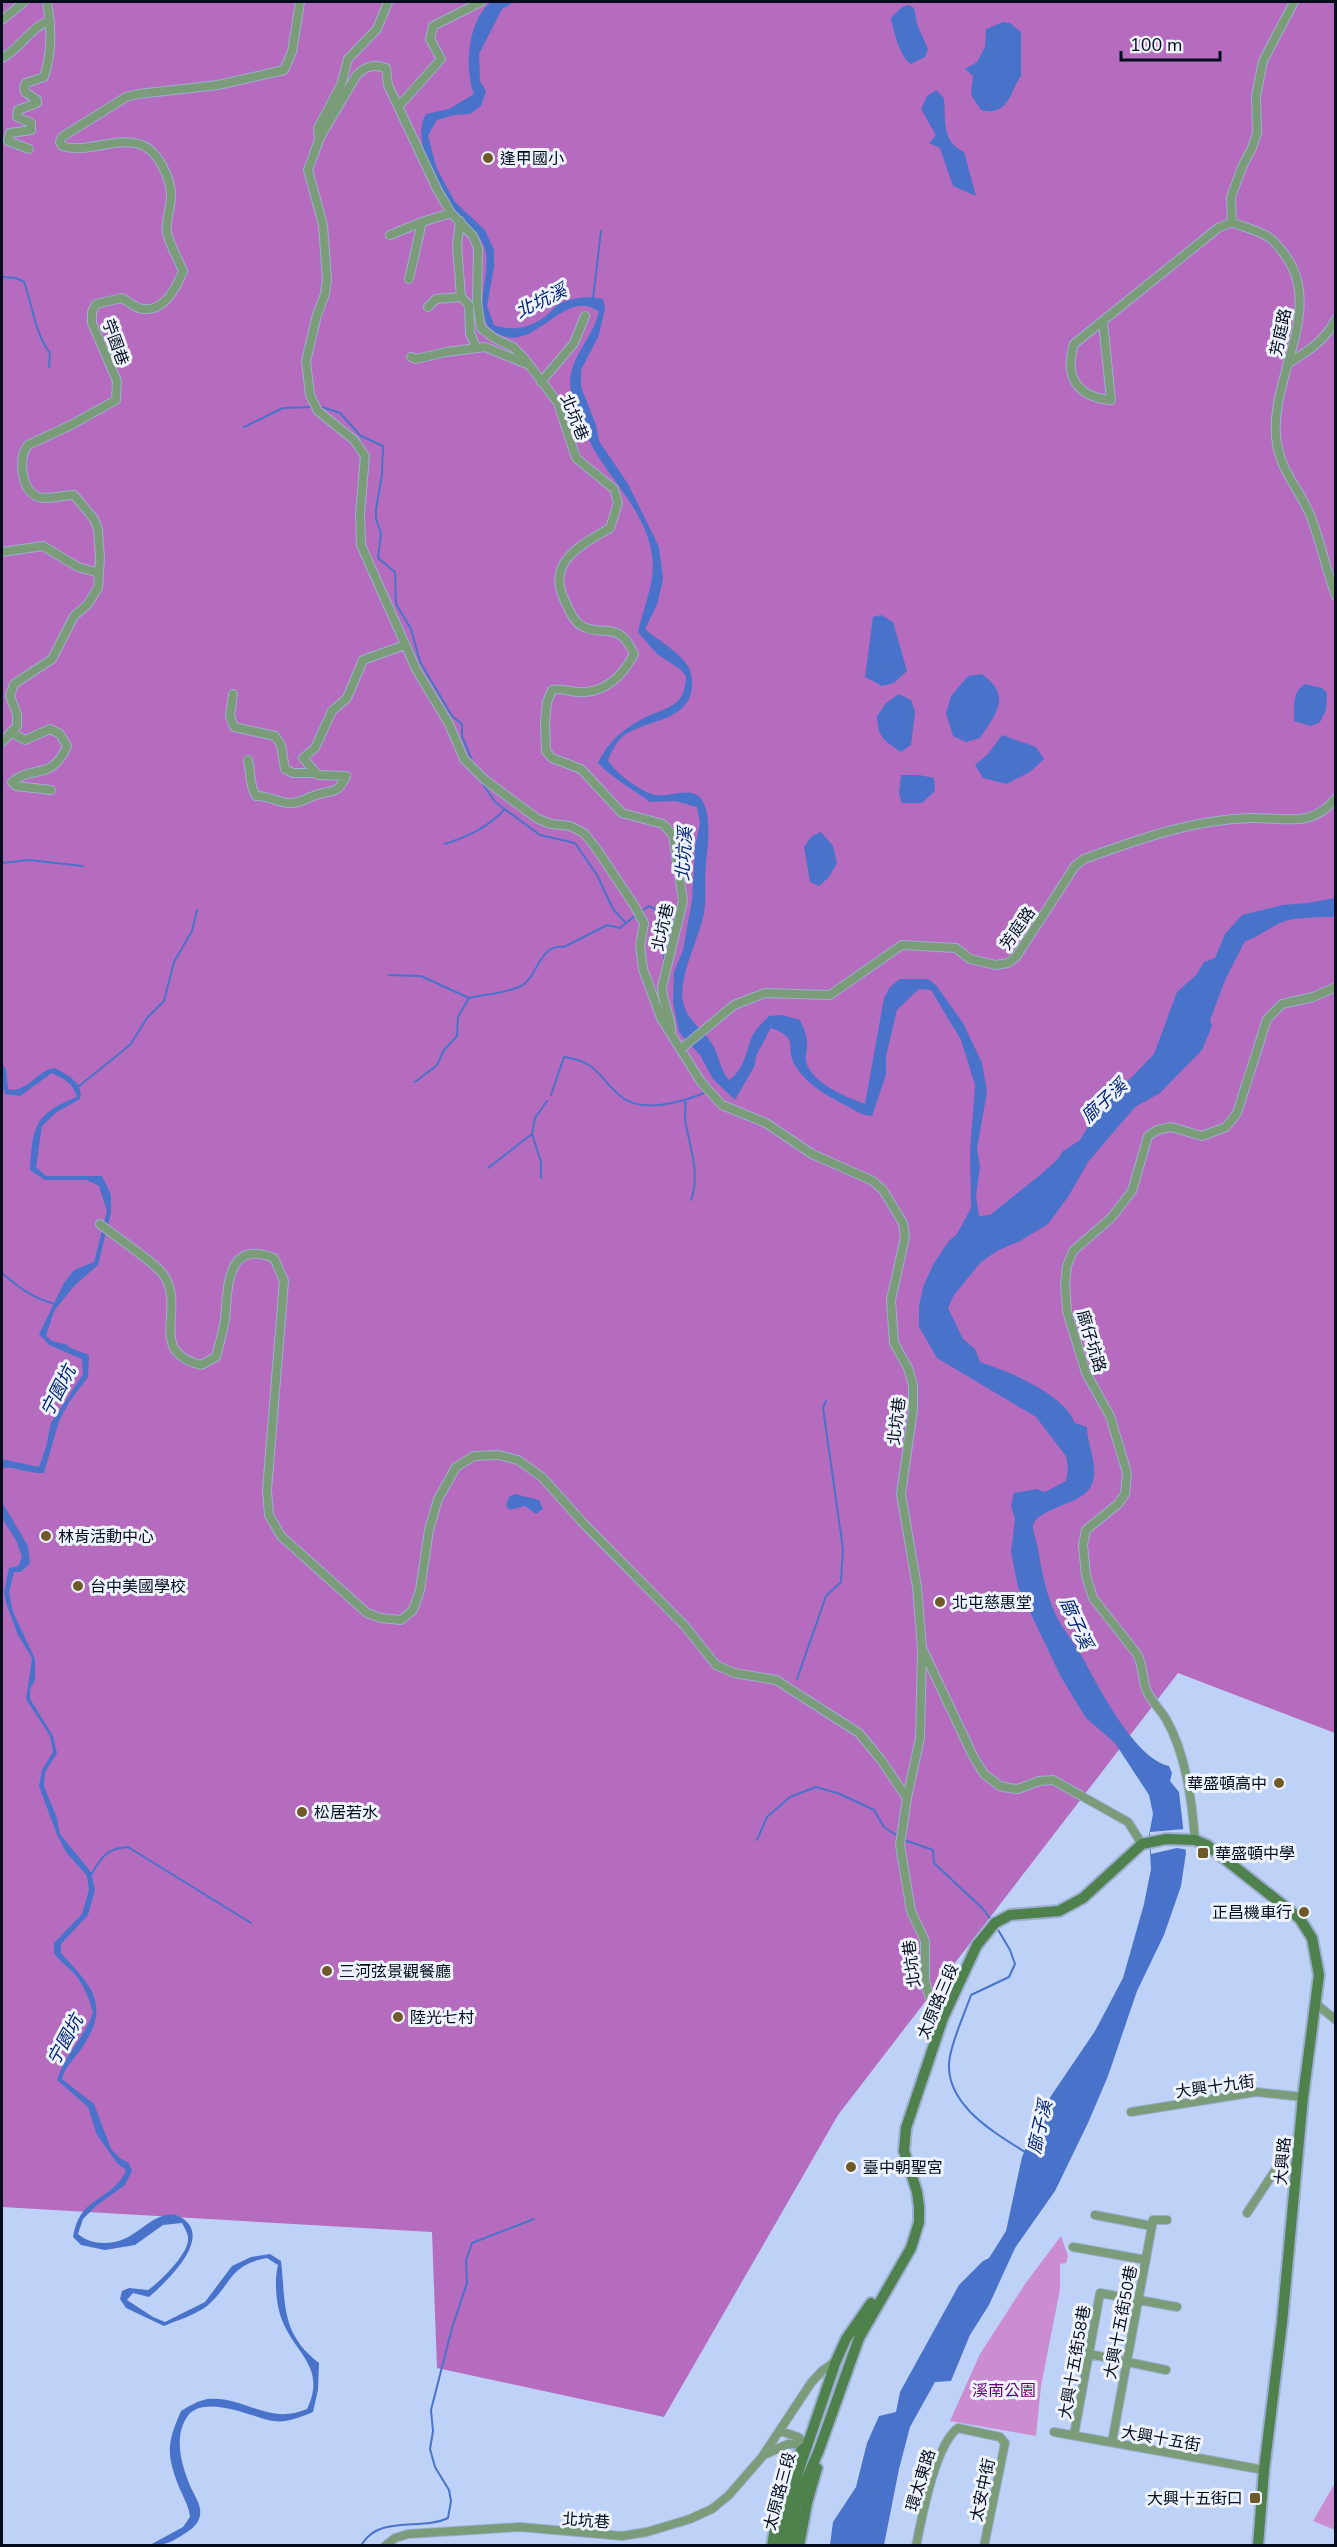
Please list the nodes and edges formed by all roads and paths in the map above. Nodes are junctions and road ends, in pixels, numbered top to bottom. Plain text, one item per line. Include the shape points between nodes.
1 (24, 2) edge
2 (47, 2) edge
3 (300, 2) edge
4 (388, 2) edge
5 (481, 2) edge
6 (1294, 2) edge
7 (2, 20) edge
8 (50, 21) junction
9 (2, 58) edge
10 (399, 106) junction
11 (318, 140) junction
12 (29, 148) dead end
13 (451, 213) junction
14 (460, 221) junction
15 (422, 222) junction
16 (1232, 222) junction
17 (390, 235) dead end
18 (409, 279) dead end
19 (461, 297) junction
20 (428, 307) dead end
21 (585, 316) dead end
22 (1335, 319) edge
23 (1103, 322) junction
24 (476, 347) junction
25 (411, 357) dead end
26 (1287, 364) junction
27 (529, 365) junction
28 (541, 382) junction
29 (2, 552) edge
30 (99, 573) junction
31 (1335, 596) edge
32 (405, 645) junction
33 (233, 694) dead end
34 (11, 732) junction
35 (2, 742) edge
36 (248, 760) dead end
37 (316, 772) junction
38 (51, 790) dead end
39 (1335, 798) edge
40 (1335, 987) edge
41 (671, 1034) junction
42 (681, 1048) junction
43 (100, 1224) dead end
44 (922, 1649) junction
45 (907, 1798) junction
46 (1193, 1839) junction
47 (1144, 1844) junction
48 (1316, 2004) junction
49 (943, 2018) junction
50 (1335, 2020) edge
51 (1303, 2097) junction
52 (1131, 2112) dead end
53 (1296, 2168) junction
54 (1247, 2213) dead end
55 (1095, 2216) dead end
56 (1167, 2220) dead end
57 (1152, 2226) junction
58 (1073, 2247) dead end
59 (1146, 2260) junction
60 (900, 2265) junction
61 (1138, 2300) junction
62 (1177, 2307) dead end
63 (1089, 2354) junction
64 (836, 2361) junction
65 (1126, 2362) junction
66 (1166, 2370) dead end
67 (780, 2431) junction
68 (1054, 2432) dead end
69 (1074, 2435) junction
70 (1004, 2439) joint
71 (1112, 2442) junction
72 (807, 2445) junction
73 (819, 2450) junction
74 (762, 2457) junction
75 (1264, 2470) junction
76 (385, 2546) edge
77 (772, 2546) edge
78 (780, 2546) edge
79 (789, 2546) edge
80 (799, 2546) edge
81 (916, 2546) edge
82 (984, 2546) edge
83 (1258, 2546) edge

1 - 7 street
2 - 8 street
3 - 30 street, 苧園巷 via 292,52 284,70 218,85 126,97 62,137 60,142 75,149 141,144 154,154 170,185 167,232 183,271 173,291 159,306 140,308 122,298 96,304 92,323 117,381 116,400 24,449 24,481 36,496 74,495 94,519
4 - 11 street, 北坑巷 via 377,28 348,59 341,85 318,128
5 - 10 street via 433,26 430,39 441,59
6 - 16 street via 1263,61 1256,96 1257,134 1231,197
8 - 9 street via 42,23 14,52
8 - 12 street via 51,41 44,76 24,87 37,103 17,112 17,117 31,123 31,130 8,136 9,141
10 - 11 street, 北坑巷 via 388,85 386,68 363,68
10 - 13 street, 北坑巷
11 - 32 street, 北坑巷 via 308,170 323,225 327,279 306,361 310,395 318,411 354,440 365,456 360,514 362,545
13 - 14 street, 北坑巷
13 - 15 street
14 - 19 street via 457,246
14 - 27 street, 北坑巷 via 473,236 477,248 481,328 513,347
15 - 17 street
15 - 18 street
16 - 23 street via 1218,228
16 - 26 street, 芳庭路 via 1272,239 1297,274 1301,298
19 - 20 street via 436,298
19 - 24 street via 469,305 470,333
21 - 28 street via 574,343
22 - 26 street via 1328,334
23 - 23 street via 1074,344 1073,376 1084,393 1111,400
24 - 25 street
24 - 27 street
26 - 31 street, 芳庭路 via 1276,418 1277,445 1287,476 1312,519
27 - 28 street, 北坑巷
28 - 41 street, 北坑巷 via 558,403 576,458 614,489 618,503 610,528 568,556 561,568 561,592 580,625 610,630 621,636 634,654 623,674 611,683 585,693 552,690 547,702 546,751 552,758 581,769 622,813 663,824 673,835 683,901 662,987
29 - 30 street via 43,546 78,567
30 - 34 street, 苧園巷 via 92,599 74,616 52,659 14,684 10,696 17,726
32 - 37 street via 363,660 347,698 332,711 315,748 303,758
32 - 41 street, 北坑巷 via 464,759 506,797 538,819 584,833 596,848 644,923 640,946 643,969 651,996
33 - 37 street via 230,716 234,727 275,735 285,769 293,773
34 - 35 street
34 - 38 street via 25,740 50,729 60,734 67,746 49,770 19,776 12,782 15,786
36 - 37 street via 250,786 256,796 290,803 332,793 346,776
39 - 42 street, 芳庭路 via 1307,820 1208,821 1084,859 1075,866 1016,957 1008,963 982,963 946,946 902,945 830,995 765,993 734,1005
40 - 46 street, 廍仔坑路 via 1282,1004 1267,1018 1237,1113 1226,1127 1202,1136 1171,1127 1148,1136 1132,1191 1112,1218 1072,1251 1067,1266 1067,1311 1086,1373 1110,1416 1127,1473 1125,1494 1118,1504 1086,1530 1083,1545 1088,1588 1137,1654 1146,1689 1176,1741 1192,1806
41 - 42 street, 北坑巷
42 - 44 street, 北坑巷 via 700,1082 722,1105 766,1123 812,1154 873,1181 903,1222 905,1237 891,1300 894,1343 913,1385 901,1494
43 - 45 street via 165,1276 171,1297 174,1351 185,1361 201,1365 216,1357 229,1274 236,1262 260,1253 274,1258 284,1281 267,1490 269,1515 281,1536 368,1613 400,1620 413,1610 438,1499 456,1467 474,1456 499,1455 518,1460 534,1469 685,1626 716,1665 776,1680 859,1733
44 - 45 street, 北坑巷 via 920,1738
44 - 47 street, 北坑巷 via 973,1756 989,1778 1000,1786 1018,1789 1053,1780 1128,1822
45 - 49 street, 北坑巷 via 900,1845 905,1882 911,1911 925,1941 929,1996
46 - 47 main road
46 - 48 main road, 大興路 via 1208,1845 1300,1919 1312,1938 1318,1968
47 - 49 main road, 太原路三段 via 1083,1898 1059,1911 1010,1915 993,1925 977,1945
48 - 50 street
48 - 51 main road, 大興路
49 - 60 main road, 太原路三段 via 904,2136 907,2164 918,2192 919,2222 911,2248
51 - 52 street, 大興十九街 via 1256,2091
51 - 53 main road, 大興路
53 - 54 street via 1278,2166
53 - 75 main road, 大興路
55 - 57 street
56 - 57 street via 1154,2220
57 - 59 street, 大興十五街50巷
58 - 59 street
59 - 61 street, 大興十五街50巷
60 - 64 main road, 太原路三段 via 846,2339
60 - 73 main road, 太原路三段 via 859,2338
61 - 62 street
61 - 63 street, 大興十五街58巷 via 1100,2293
61 - 65 street, 大興十五街50巷
63 - 65 street
63 - 69 street, 大興十五街58巷
64 - 67 street, 北坑巷 via 811,2383
64 - 72 main road, 太原路三段
65 - 66 street
65 - 71 street, 大興十五街50巷
67 - 72 street
67 - 74 street, 北坑巷
68 - 69 street, 大興十五街
69 - 71 street, 大興十五街
70 - 81 street, 環太東路 via 958,2428 951,2433 929,2489
70 - 82 street, 太安中街
71 - 75 street, 大興十五街
72 - 73 street
72 - 74 street via 788,2444
72 - 77 main road, 太原路三段 via 792,2462 786,2478
72 - 78 main road, 太原路三段 via 789,2499
73 - 79 main road, 太原路三段 via 797,2501
73 - 80 main road, 太原路三段
74 - 76 street, 北坑巷 via 712,2509 647,2532 622,2536 520,2528 408,2534
75 - 83 main road, 大興路

